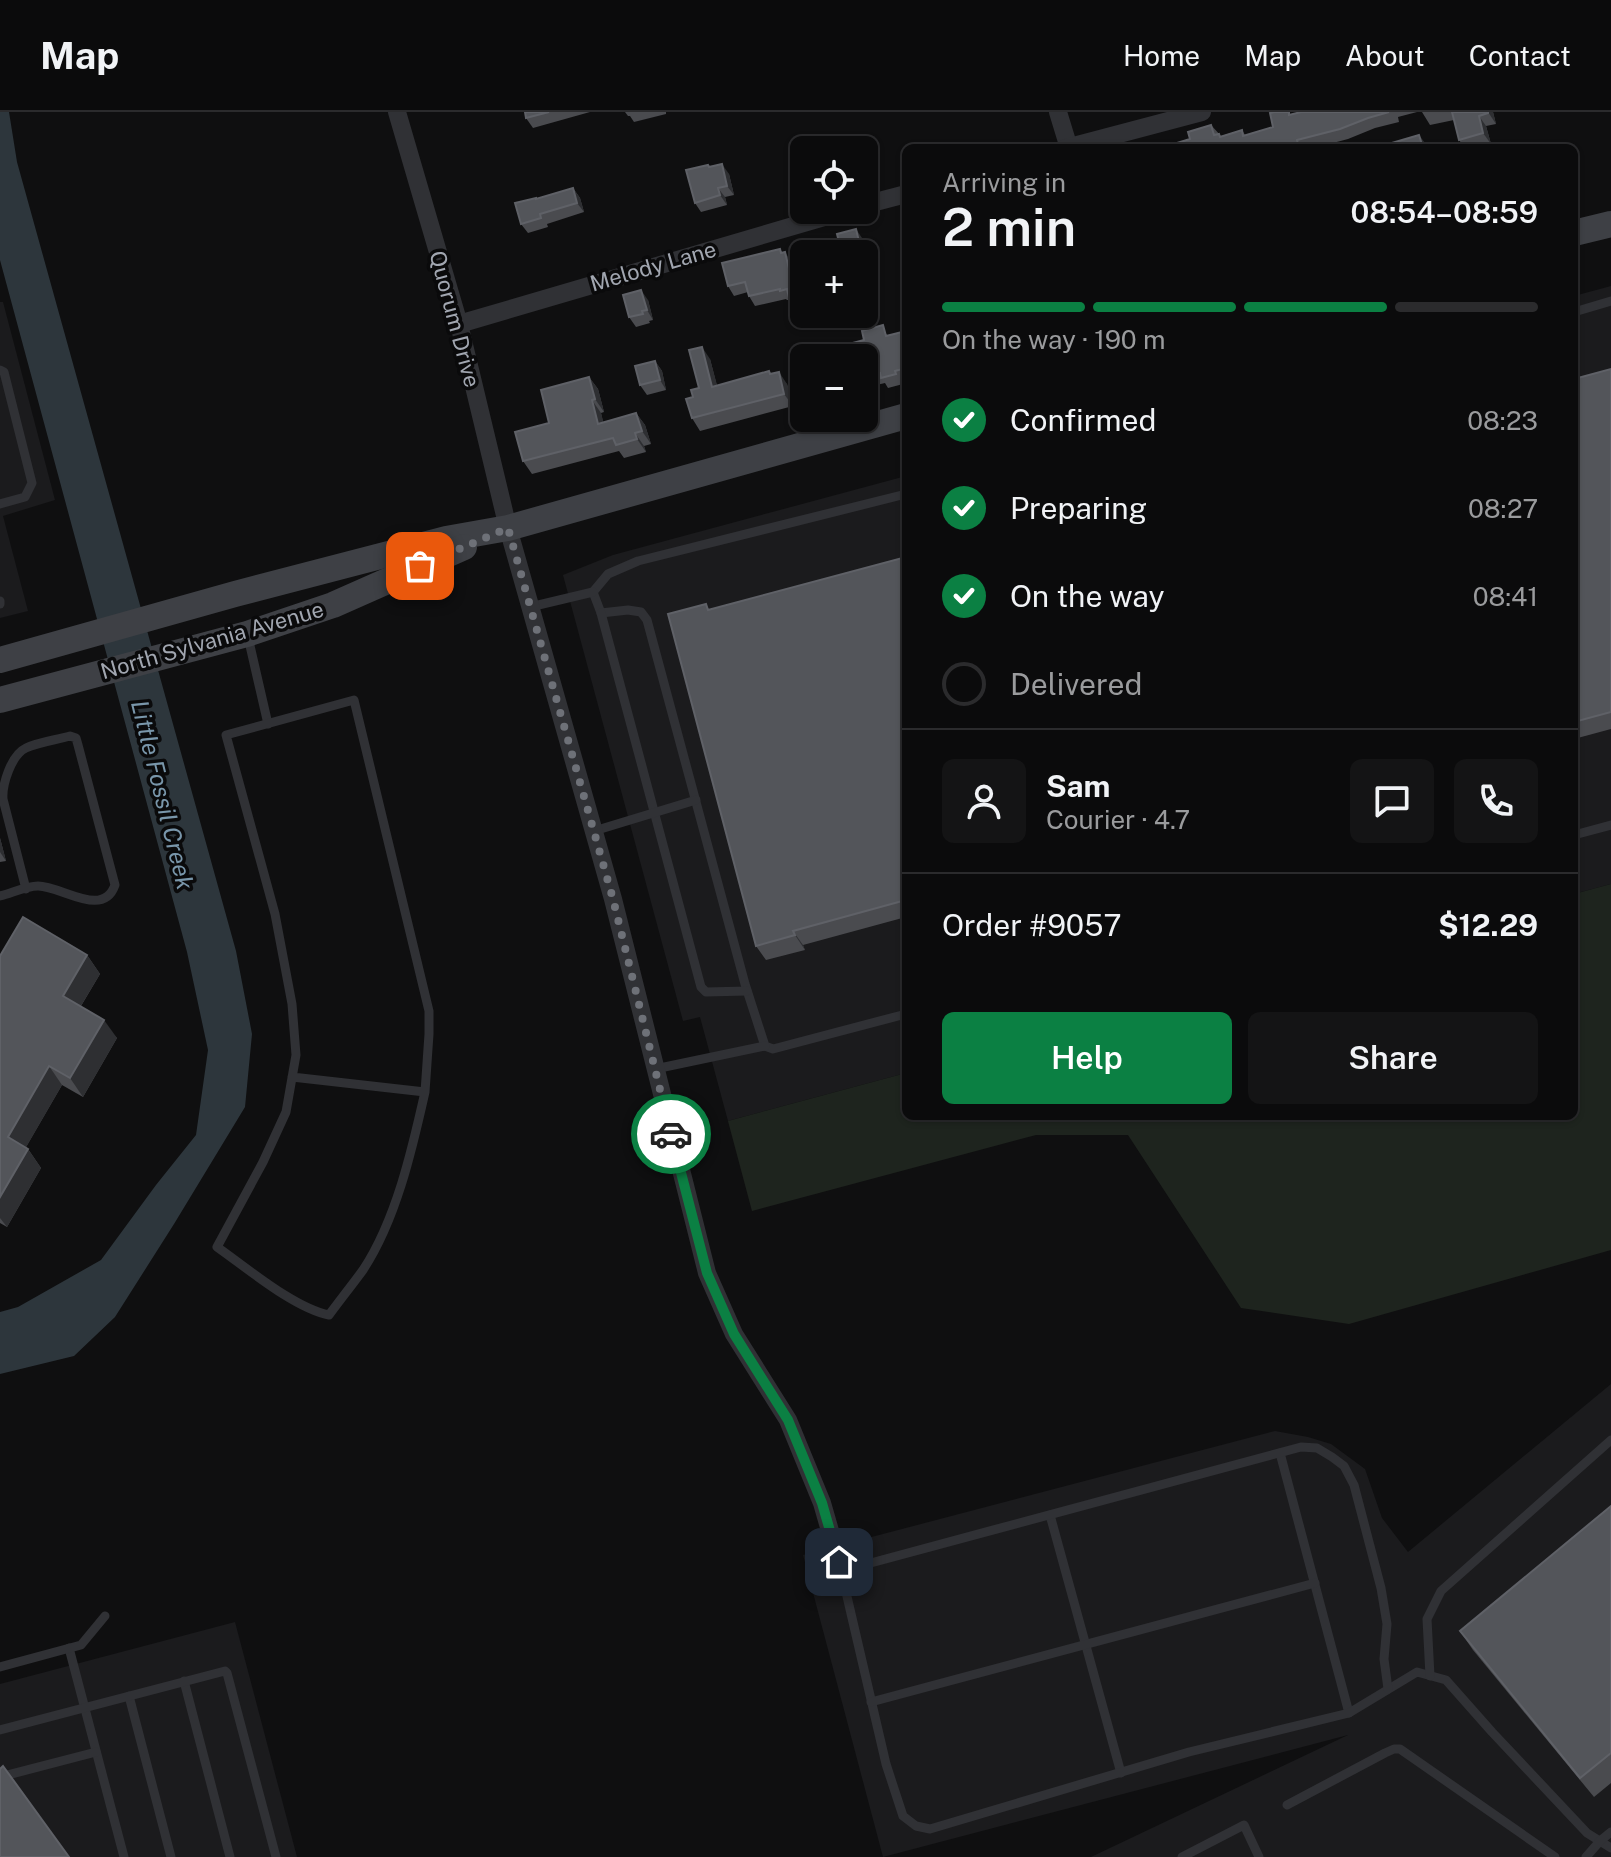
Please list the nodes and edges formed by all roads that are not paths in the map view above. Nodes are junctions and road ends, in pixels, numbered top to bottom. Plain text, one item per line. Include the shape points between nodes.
1 (397, 112) edge
2 (1058, 112) edge
3 (1202, 112) edge
4 (1067, 144) edge
5 (1083, 144) edge
6 (902, 195) edge
7 (878, 201) edge
8 (800, 224) edge
9 (1611, 224) edge
10 (1578, 232) edge
11 (1611, 301) edge
12 (1578, 311) edge
13 (459, 324) junction
14 (0, 370) edge
15 (902, 417) edge
16 (902, 495) edge
17 (0, 504) edge
18 (508, 528) junction
19 (593, 592) junction
20 (235, 594) junction
21 (530, 607) junction
22 (601, 613) junction
23 (247, 634) junction
24 (0, 660) edge
25 (0, 700) edge
26 (268, 724) junction
27 (696, 800) junction
28 (653, 813) junction
29 (1611, 825) edge
30 (594, 831) junction
31 (1578, 834) edge
32 (26, 889) junction
33 (0, 896) edge
34 (747, 991) junction
35 (902, 1015) edge
36 (765, 1046) junction
37 (655, 1069) junction
38 (292, 1077) junction
39 (425, 1092) junction
40 (1611, 1440) edge
41 (1280, 1453) junction
42 (1050, 1515) junction
43 (840, 1567) junction
44 (1315, 1583) junction
45 (105, 1616) dead end
46 (1085, 1644) junction
47 (69, 1648) junction
48 (0, 1667) edge
49 (1430, 1676) junction
50 (184, 1681) junction
51 (1388, 1689) junction
52 (129, 1696) junction
53 (871, 1702) junction
54 (84, 1707) junction
55 (1349, 1713) junction
56 (0, 1730) edge
57 (96, 1752) junction
58 (1121, 1773) junction
59 (0, 1777) edge
60 (1287, 1805) dead end
61 (1611, 1832) edge
62 (1600, 1841) junction
63 (1611, 1848) edge
64 (124, 1857) edge
65 (171, 1857) edge
66 (230, 1857) edge
67 (276, 1857) edge
68 (1182, 1857) edge
69 (1259, 1857) edge
70 (1555, 1857) edge
71 (1586, 1857) edge

1 - 13 street, Quorum Drive
2 - 4 street
3 - 5 street
6 - 7 street
8 - 13 street, Melody Lane
9 - 10 street
11 - 12 lane
13 - 18 street, Quorum Drive
14 - 17 lane via 32,483 25,497
15 - 18 street, North Sylvania Avenue
16 - 19 lane via 638,561 608,574
18 - 20 street, North Sylvania Avenue
18 - 21 street, Quorum Drive
18 - 23 street, North Sylvania Avenue via 333,605
19 - 21 lane
19 - 22 lane
20 - 23 street
20 - 24 street, North Sylvania Avenue
21 - 30 street, Quorum Drive
22 - 27 lane via 628,610 641,612 647,620
22 - 28 lane
23 - 25 street, North Sylvania Avenue
23 - 26 lane
26 - 38 lane via 226,735 277,924 292,1004
26 - 39 lane via 354,700 429,1011
27 - 28 lane
27 - 34 lane
28 - 30 lane
28 - 34 lane via 701,987 715,993
29 - 31 lane
30 - 37 street, Quorum Drive
32 - 32 lane via 3,784 24,748 70,736 76,738 115,885 106,897 91,901 52,888
32 - 33 lane
34 - 36 lane
35 - 36 lane via 773,1049
36 - 37 lane
37 - 43 street, Quorum Drive via 707,1273 734,1334 788,1420 822,1503
38 - 39 lane
38 - 39 lane via 286,1112 217,1247 291,1298 329,1315 364,1268 386,1225 412,1153
40 - 49 lane via 1441,1591 1427,1619
41 - 42 lane
41 - 44 lane
41 - 51 lane via 1317,1448 1344,1466 1354,1485 1387,1624
42 - 43 lane
42 - 46 lane
43 - 53 lane
44 - 46 lane
44 - 55 lane
45 - 47 lane via 81,1645
46 - 53 lane
46 - 58 lane
47 - 48 lane
47 - 54 lane
49 - 51 lane via 1417,1672
49 - 62 lane via 1446,1680
50 - 52 lane
50 - 66 lane
50 - 67 lane via 227,1673
51 - 55 lane
52 - 54 lane
52 - 65 lane
53 - 58 lane via 903,1816 916,1826 930,1829
54 - 56 lane
54 - 57 lane
55 - 58 lane
57 - 59 lane
57 - 64 lane
60 - 70 lane via 1400,1749
61 - 62 lane
62 - 63 lane
62 - 71 lane
68 - 69 lane via 1244,1825

